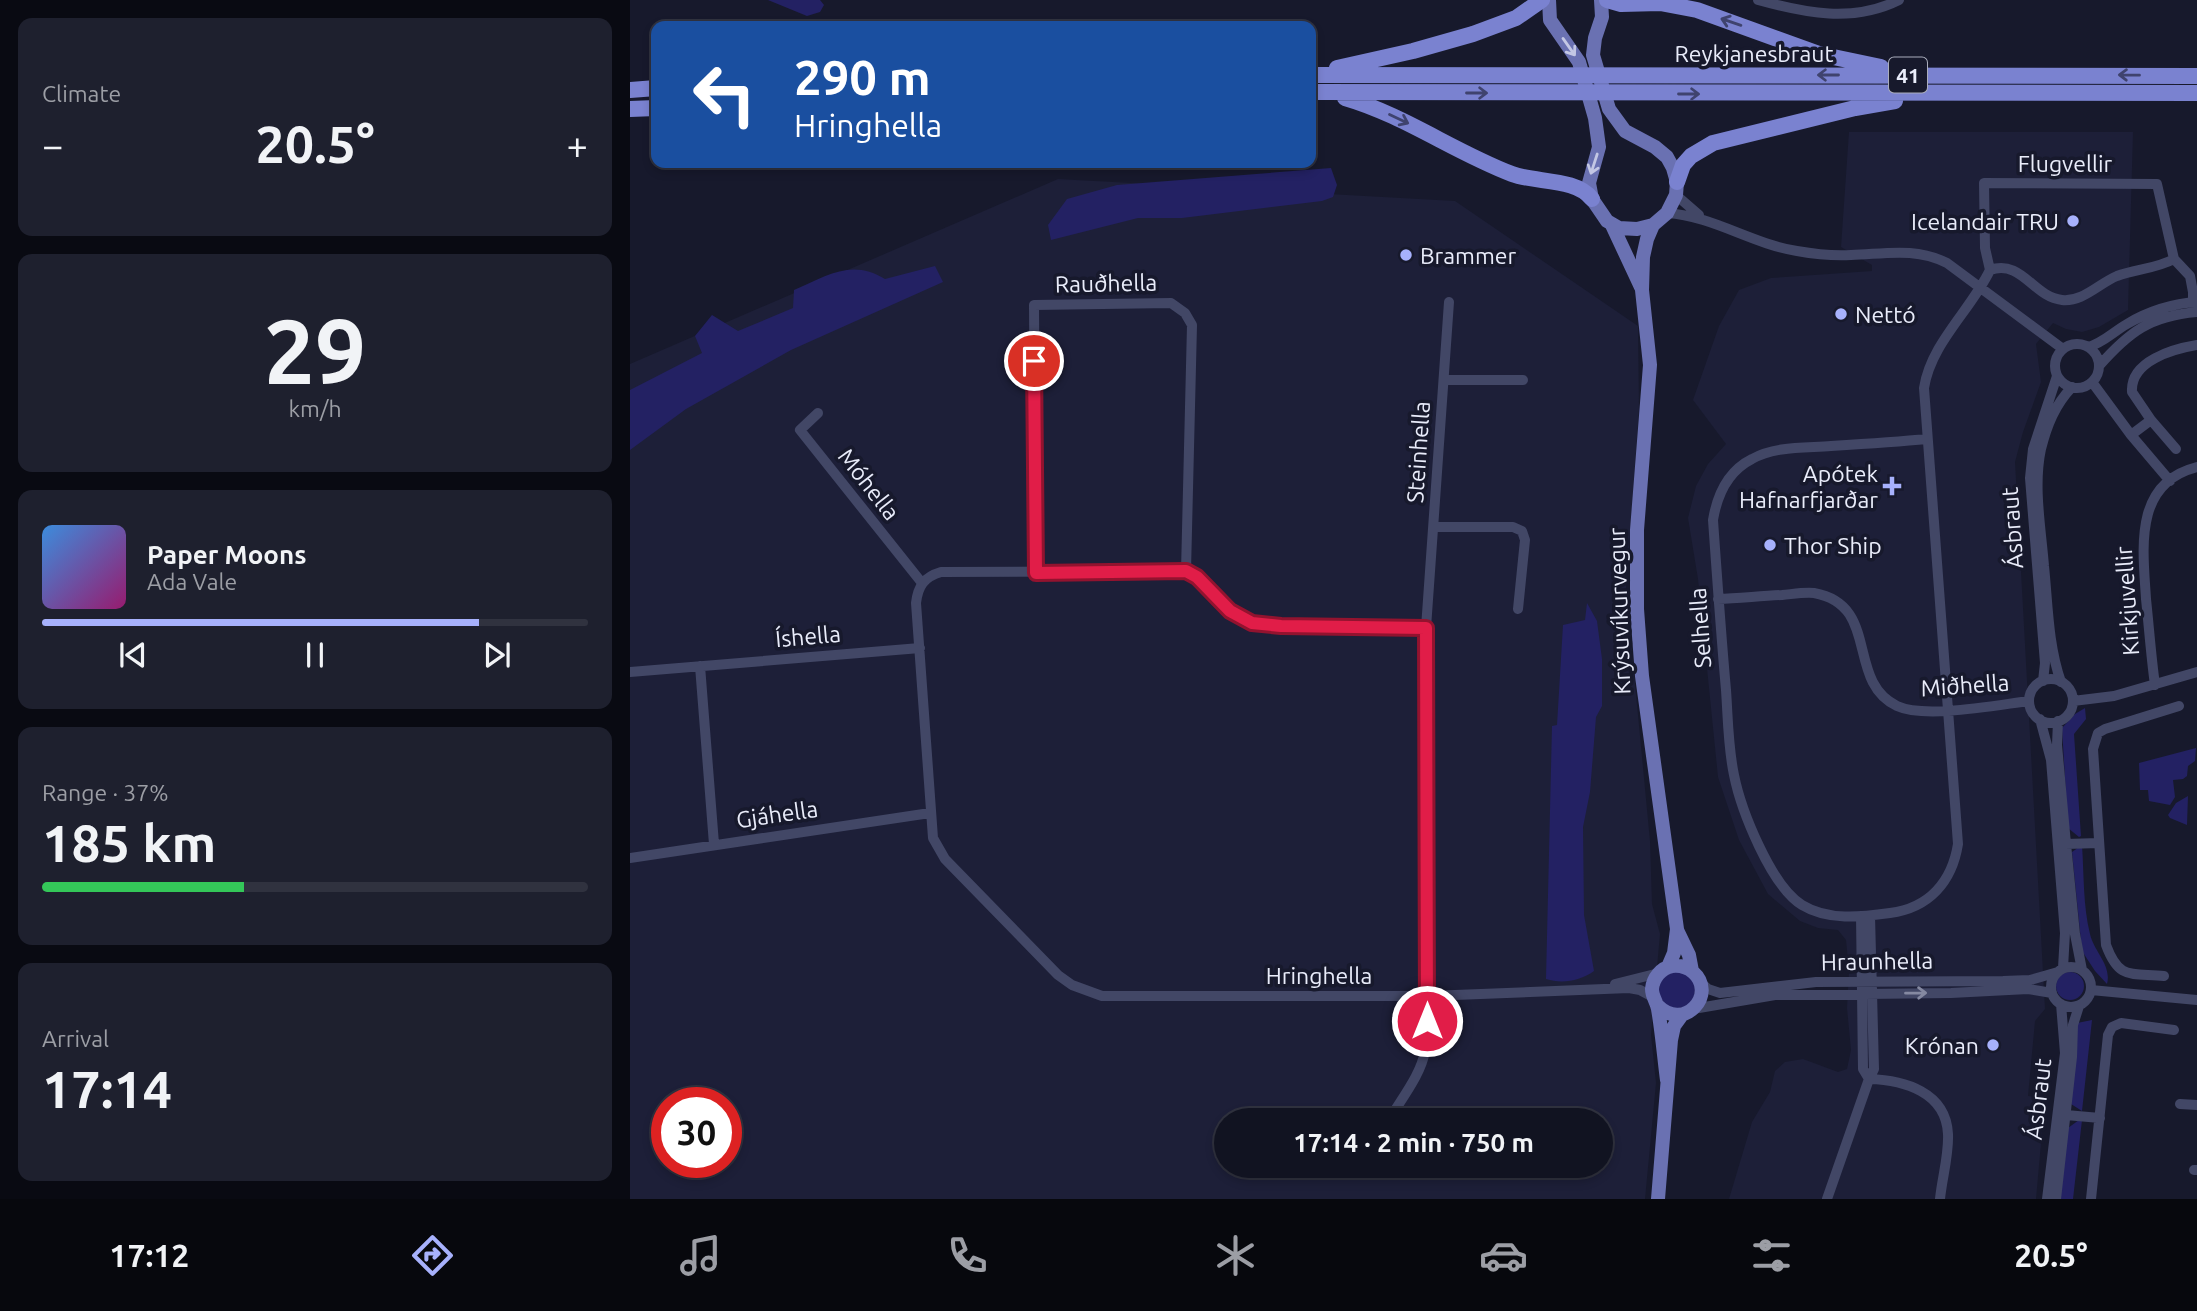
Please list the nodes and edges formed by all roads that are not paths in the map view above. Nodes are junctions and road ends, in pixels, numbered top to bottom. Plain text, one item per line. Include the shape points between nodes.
1 (1542, 0) edge
2 (1549, 0) edge
3 (1601, 0) edge
4 (1607, 0) edge
5 (1758, 0) edge
6 (1899, 0) edge
7 (1316, 72) edge
8 (1316, 73) edge
9 (2086, 75) junction
10 (2197, 76) edge
11 (651, 88) edge
12 (630, 90) edge
13 (1316, 92) edge
14 (1316, 93) edge
15 (2131, 93) junction
16 (2197, 93) edge
17 (651, 108) edge
18 (630, 109) edge
19 (1676, 188) junction
20 (1592, 199) junction
21 (1667, 213) junction
22 (1704, 219) junction
23 (1612, 225) junction
24 (1653, 225) junction
25 (2174, 259) junction
26 (1990, 270) junction
27 (1642, 289) junction
28 (1980, 289) junction
29 (1449, 302) dead end
30 (2196, 305) edge
31 (2197, 345) edge
32 (2088, 347) junction
33 (2063, 349) junction
34 (2099, 366) junction
35 (2057, 376) junction
36 (1445, 380) junction
37 (1523, 380) dead end
38 (2092, 382) junction
39 (2072, 387) junction
40 (818, 413) dead end
41 (2151, 420) junction
42 (2131, 435) junction
43 (1927, 439) junction
44 (2176, 449) dead end
45 (2197, 467) edge
46 (2170, 481) junction
47 (1434, 527) junction
48 (1186, 571) junction
49 (1036, 573) junction
50 (922, 583) junction
51 (1718, 599) junction
52 (1518, 609) dead end
53 (1426, 628) junction
54 (920, 649) junction
55 (700, 666) junction
56 (630, 672) edge
57 (2197, 672) edge
58 (2043, 681) junction
59 (2062, 682) junction
60 (2155, 685) junction
61 (2029, 701) junction
62 (2073, 701) junction
63 (2179, 706) dead end
64 (1947, 710) junction
65 (2040, 719) junction
66 (2058, 721) junction
67 (930, 813) junction
68 (2099, 842) junction
69 (714, 844) junction
70 (2066, 844) junction
71 (630, 858) edge
72 (1866, 916) junction
73 (1677, 929) junction
74 (1664, 970) junction
75 (2061, 970) junction
76 (2082, 970) junction
77 (1696, 976) junction
78 (2164, 976) dead end
79 (1867, 981) junction
80 (1583, 990) junction
81 (2091, 990) junction
82 (2052, 993) junction
83 (1867, 994) junction
84 (1426, 996) junction
85 (2197, 1000) edge
86 (1655, 1001) junction
87 (2061, 1004) junction
88 (2078, 1006) junction
89 (1688, 1012) junction
90 (2174, 1030) dead end
91 (1869, 1079) junction
92 (1667, 1080) junction
93 (2180, 1104) dead end
94 (2197, 1105) edge
95 (1396, 1108) edge
96 (2066, 1115) junction
97 (2100, 1118) junction
98 (1658, 1199) edge
99 (1827, 1199) edge
100 (1940, 1199) edge
101 (2047, 1199) edge
102 (2056, 1199) edge
103 (2091, 1199) edge

1 - 7 highway via 1516,18 1473,34
2 -> 20 main road via 1550,20 1579,62 1595,118 1599,147 1590,177
3 - 19 main road via 1593,55 1609,109 1625,131 1667,157
9 -> 4 highway via 2009,68 1872,66 1819,54 1689,8
5 - 6 street via 1835,15 1866,12
9 -> 8 highway, Reykjanesbraut / 41
10 -> 9 highway, Reykjanesbraut / 41
11 - 12 highway
13 -> 15 highway, Reykjanesbraut / 41
14 -> 20 highway via 1354,100 1504,170 1576,186
15 - 16 highway, Reykjanesbraut / 41
15 - 19 highway via 2074,99 1894,101 1855,108 1713,144 1683,165
17 - 18 highway
19 - 21 main road
19 - 22 street via 1682,203
20 - 23 main road, Krýsuvíkurvegur
21 - 22 street
21 - 24 main road
22 - 28 street via 1797,251 1928,255 1947,263
23 - 24 main road via 1628,230
23 - 27 main road, Krýsuvíkurvegur
24 - 27 main road, Krýsuvíkurvegur via 1644,248
25 - 26 street via 2119,275 2071,300 2045,295 2013,270
25 - 26 street, Flugvellir via 2157,184 1984,183
25 - 30 street, Flugvellir via 2189,276
26 - 28 street
27 - 73 main road, Krýsuvíkurvegur via 1650,365 1637,530 1639,643
28 - 33 street
28 - 43 street, Selhella via 1929,367 1924,388
29 - 36 street, Steinhella
30 - 32 street via 2148,314
30 - 34 street via 2142,326
31 - 41 street via 2166,353 2136,375 2132,393
32 - 33 street via 2075,344
32 - 34 street
33 - 35 street via 2056,361
34 - 38 street
35 - 39 street
35 - 58 street, Ásbraut via 2033,449 2029,478
36 - 37 street, Steinhella
36 - 47 street, Steinhella
38 - 39 street
38 - 42 street
39 - 59 street, Ásbraut via 2050,421 2038,479 2052,651
40 - 50 street, Móhella via 800,430
41 - 42 street
41 - 44 street
42 - 46 street
43 - 51 street, Selhella via 1774,451 1750,460 1727,481 1716,506
43 - 64 street, Selhella
45 - 46 street, Kirkjuvellir
46 - 60 street, Kirkjuvellir via 2150,505 2143,531
47 - 52 street, Steinhella via 1520,529 1525,540
47 - 53 street, Steinhella
48 - 49 street
48 - 49 street, Rauðhella via 1192,325 1171,303 1034,305
48 - 53 street via 1230,611 1252,623
49 - 50 street via 941,572
50 - 54 street, Hringhella via 916,603
51 - 64 street, Miðhella via 1809,593 1833,600 1855,622 1869,676 1883,696 1913,710
51 - 72 street, Selhella via 1733,774 1749,820 1777,878 1794,898 1817,912
53 - 84 street
54 - 55 street, Íshella
54 - 67 street, Hringhella
55 - 56 street, Íshella
55 - 69 street
57 - 60 street
58 - 59 street
58 - 61 street via 2033,689
59 - 62 street
60 - 62 street
61 - 64 street, Miðhella
61 - 65 street
62 - 66 street via 2068,714
63 - 68 street via 2098,733 2093,749
64 - 72 street, Selhella via 1956,858 1932,897 1901,912
65 - 66 street
65 - 75 street via 2051,760 2065,933
66 - 70 street
67 - 69 street, Gjáhella
67 - 84 street, Hringhella via 933,838 945,859 1058,975 1089,993
68 - 70 street
68 - 78 street via 2109,955 2124,972
69 - 71 street, Gjáhella
70 - 76 street
72 - 79 street
73 - 74 main road, Krýsuvíkurvegur via 1674,953
73 - 77 main road, Krýsuvíkurvegur
74 - 77 main road via 1681,966
74 - 80 street
74 - 86 main road via 1653,984
75 - 76 street
75 - 79 street, Hraunhella via 2030,980
75 - 82 street via 2052,979
76 - 81 street via 2090,979
77 - 79 street, Hraunhella via 1708,989 1720,993
77 - 89 main road via 1701,996
79 - 83 street
80 - 84 street
80 - 86 street via 1635,989
81 - 85 street
81 - 88 street
83 -> 82 street, Hraunhella via 2028,989
82 - 87 street
83 - 89 street, Hraunhella via 1775,995
83 - 91 street via 1874,1069
84 - 95 street via 1425,1053
86 - 89 main road via 1668,1014
86 - 92 main road
87 - 88 street
87 - 101 street, Ásbraut via 2065,1053
88 - 96 street, Ásbraut
89 - 92 main road via 1671,1033
90 - 97 street via 2121,1023 2112,1027
91 - 99 street
91 - 100 street via 1908,1084 1926,1093 1944,1115 1948,1135
92 - 98 main road
93 - 94 street
96 - 97 street
96 - 102 street, Ásbraut
97 - 103 street

